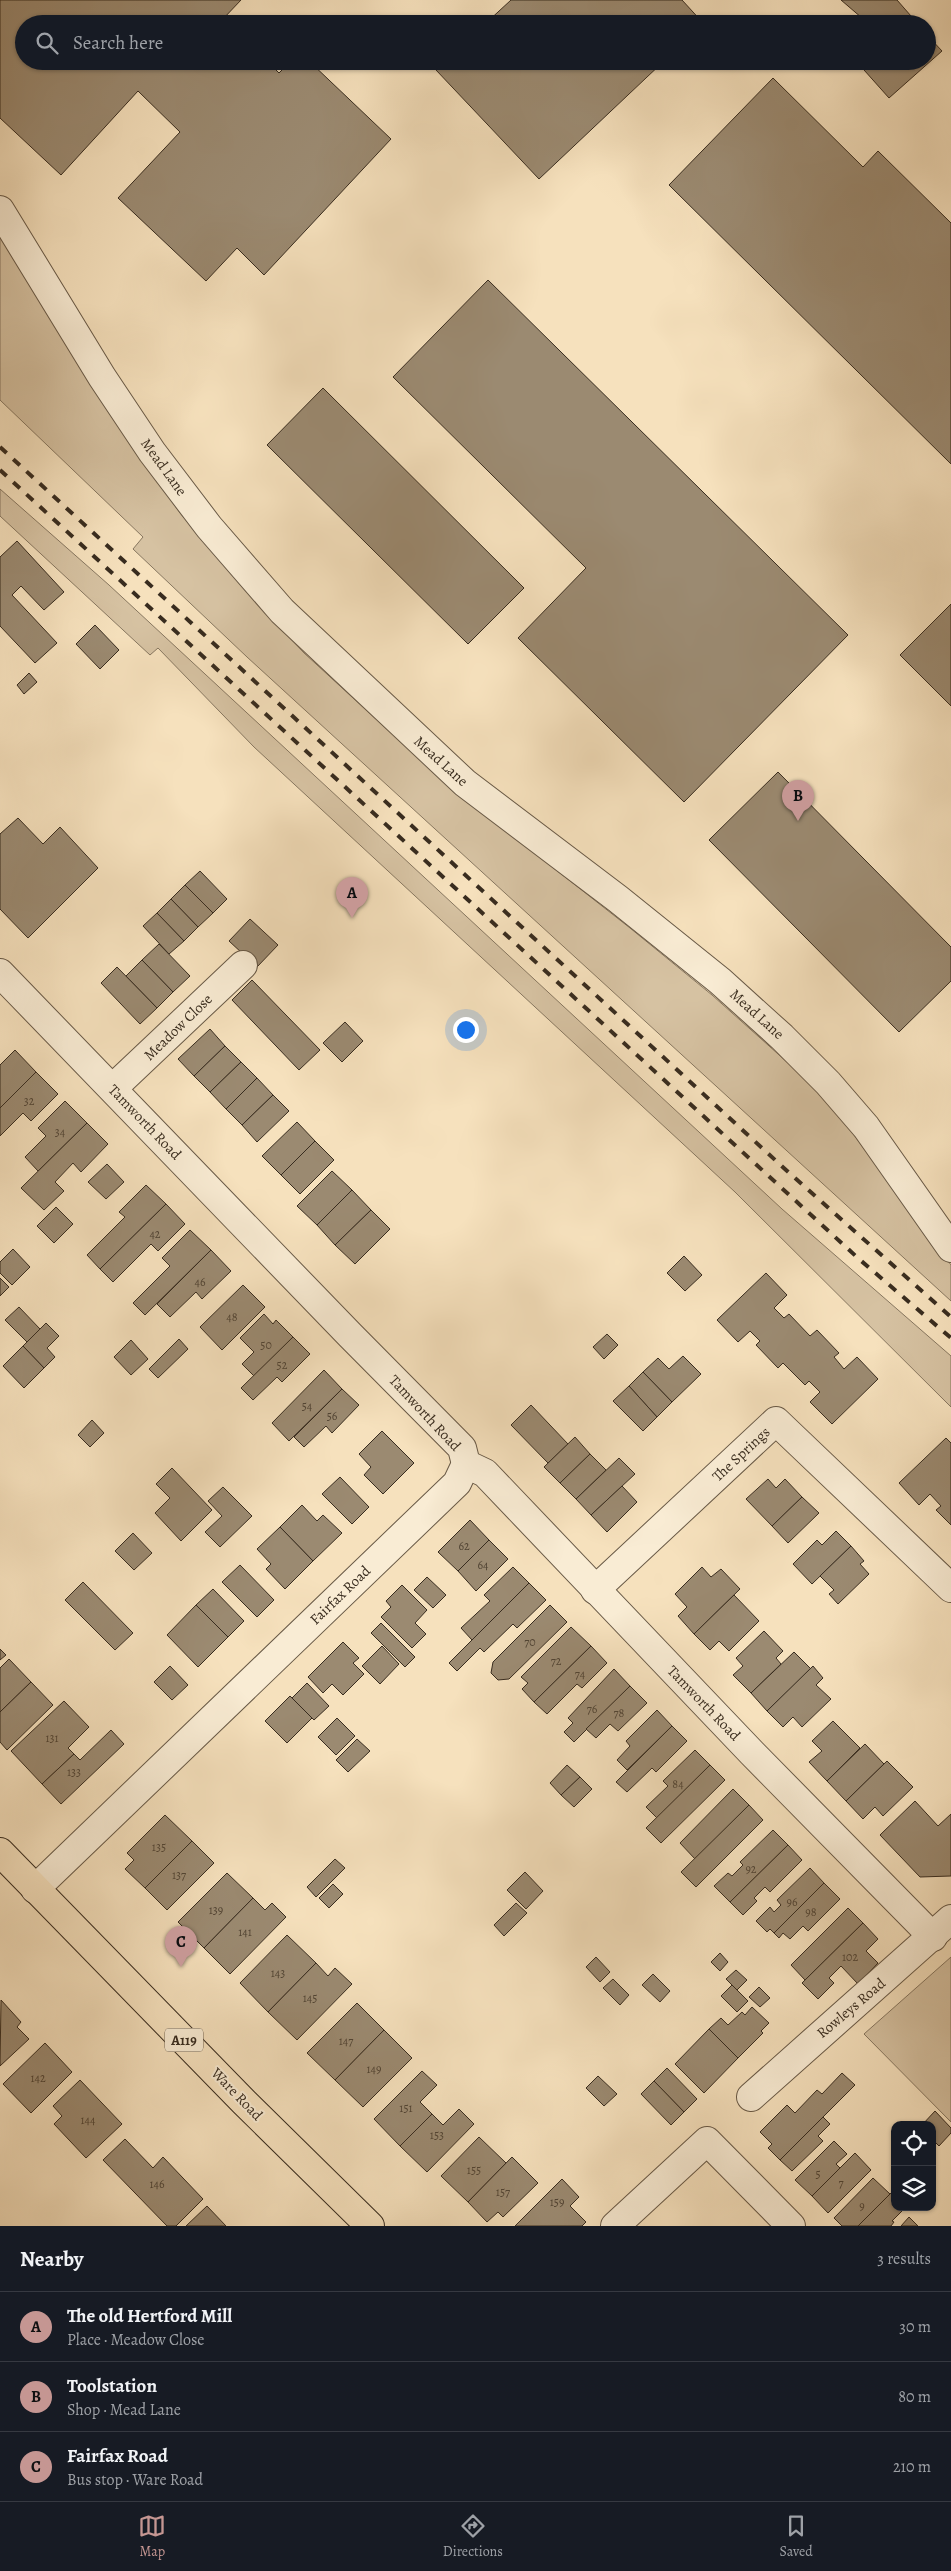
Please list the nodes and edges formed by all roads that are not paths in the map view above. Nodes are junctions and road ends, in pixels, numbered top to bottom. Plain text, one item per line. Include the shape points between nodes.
1 (0, 210) edge
2 (243, 965) dead end
3 (0, 973) edge
4 (113, 1088) junction
5 (951, 1248) edge
6 (466, 1464) junction
7 (951, 1588) edge
8 (596, 1590) junction
9 (0, 1852) edge
10 (35, 1889) junction
11 (942, 1928) edge
12 (751, 2097) dead end
13 (370, 2226) edge
14 (615, 2226) edge
15 (791, 2226) edge

1 - 5 street, Mead Lane via 152,452 208,527 282,611 465,783 618,899 720,981 782,1037 866,1127
2 - 4 street, Meadow Close
3 - 4 street, Tamworth Road
4 - 6 street, Tamworth Road via 462,1448
6 - 8 street, Tamworth Road via 485,1473
6 - 10 street, Fairfax Road via 457,1483
7 - 8 street, The Springs via 776,1420
8 - 11 street, Tamworth Road
9 - 10 main road, Ware Road / A119
10 - 13 main road, Ware Road / A119
11 - 12 street, Rowleys Road
14 - 15 street via 707,2141

